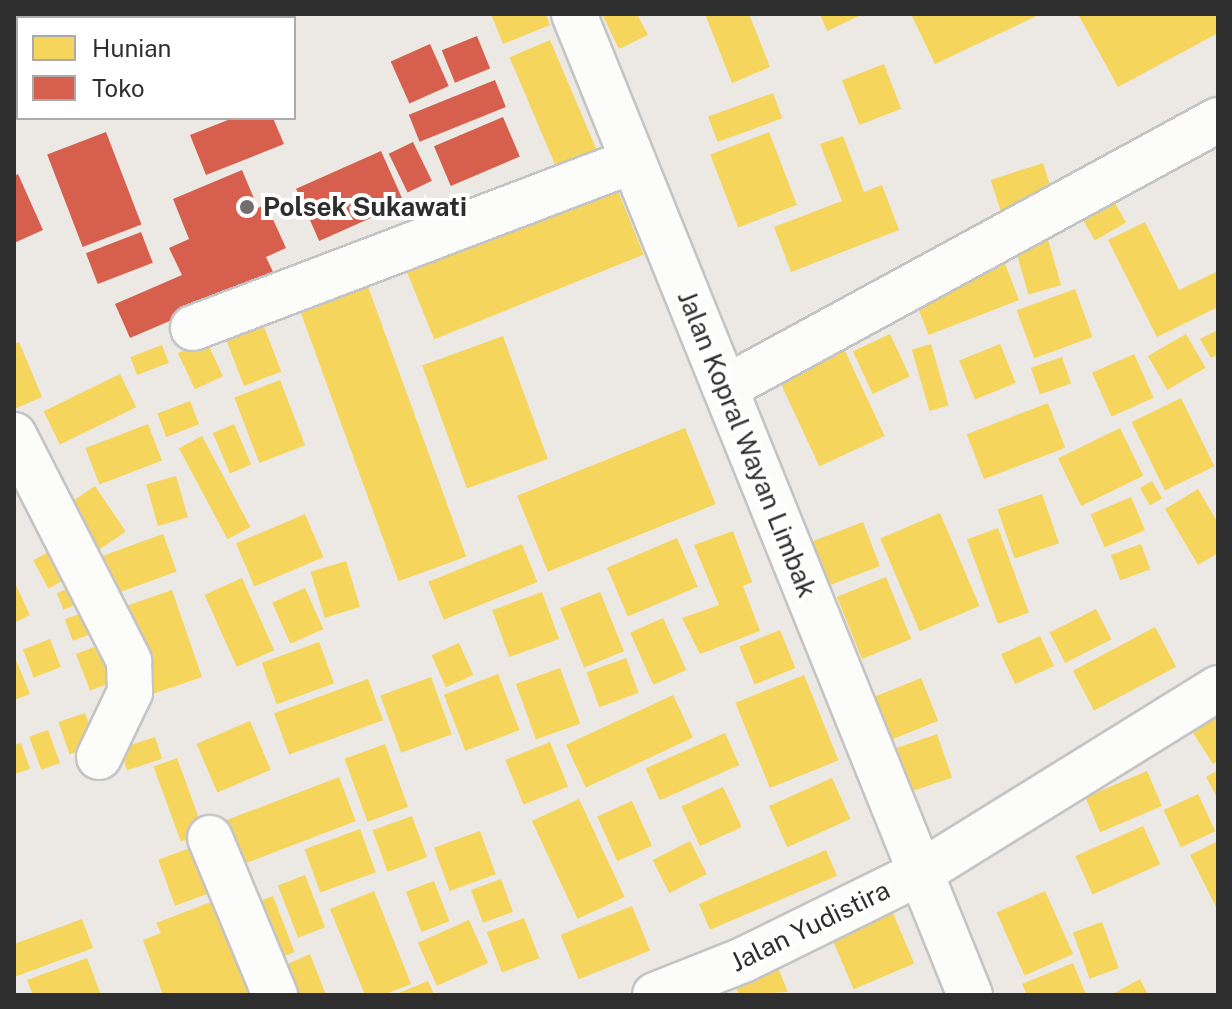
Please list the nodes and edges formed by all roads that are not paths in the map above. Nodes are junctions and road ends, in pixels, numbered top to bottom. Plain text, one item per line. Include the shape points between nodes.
1 (574, 14) edge
2 (1218, 120) edge
3 (632, 161) junction
4 (193, 328) dead end
5 (725, 388) junction
6 (14, 435) edge
7 (1218, 688) edge
8 (99, 757) dead end
9 (210, 838) dead end
10 (920, 873) junction
11 (275, 995) edge
12 (655, 995) edge
13 (970, 995) edge

1 - 3 street, Jalan Kopral Wayan Limbak
2 - 5 street
3 - 4 street
3 - 5 street, Jalan Kopral Wayan Limbak
5 - 10 street, Jalan Kopral Wayan Limbak
6 - 8 street via 129,661 130,692
7 - 10 street, Jalan Yudistira
9 - 11 street
10 - 12 street, Jalan Yudistira via 743,960
10 - 13 street, Jalan Kopral Wayan Limbak

